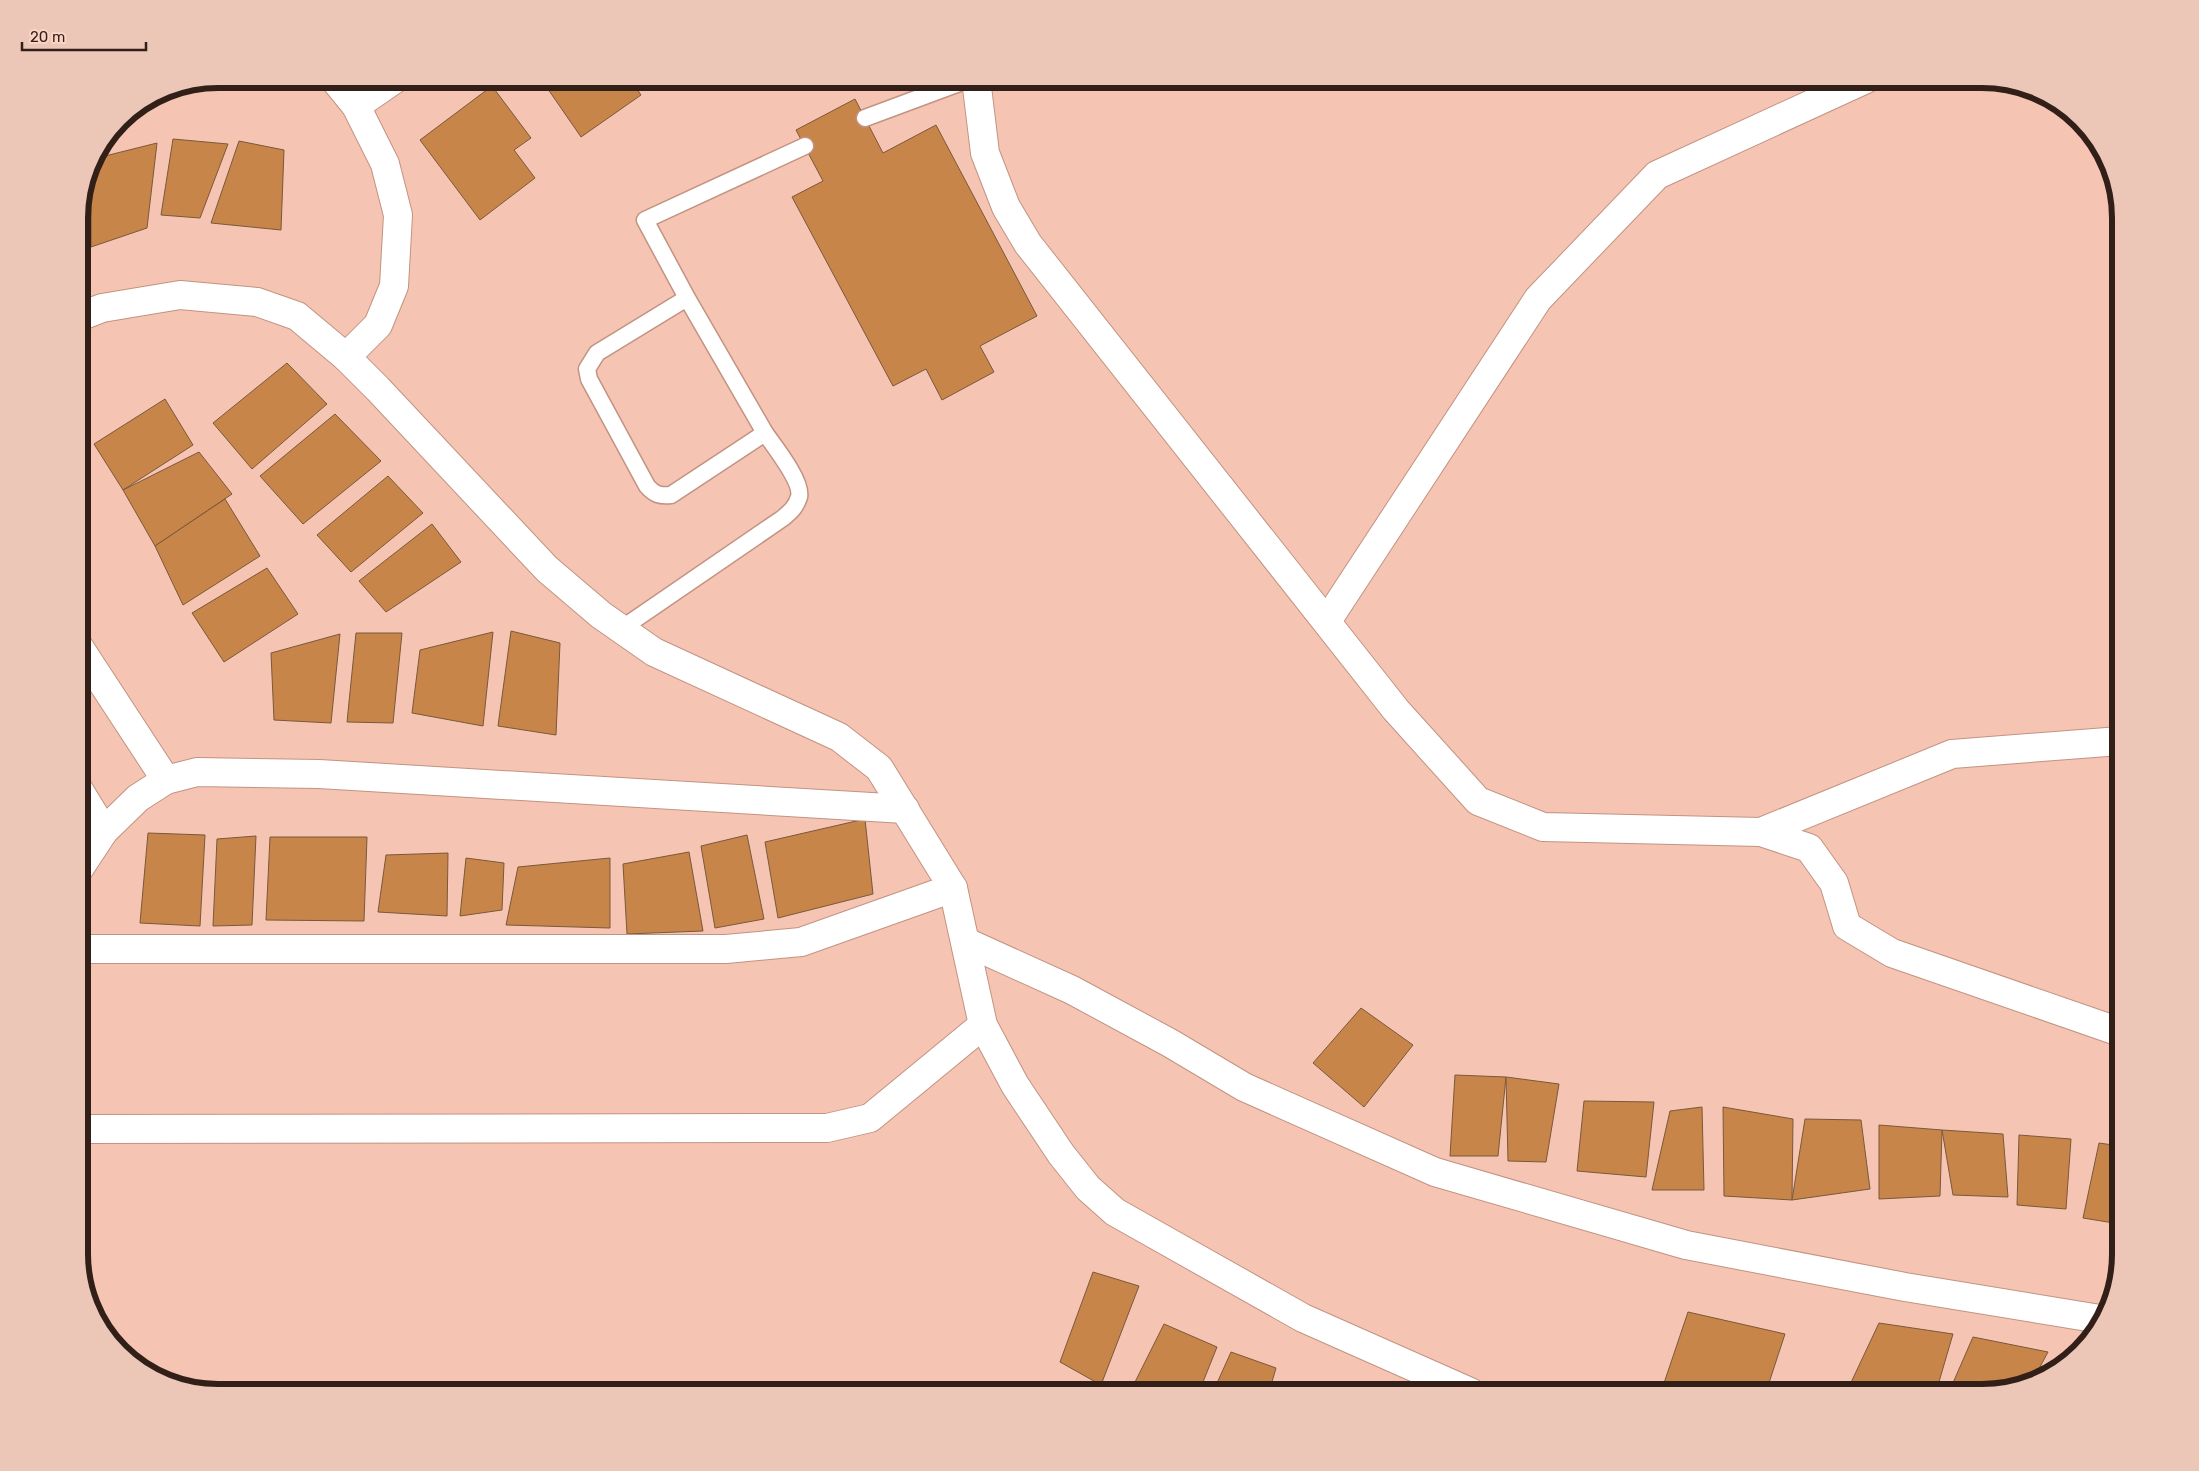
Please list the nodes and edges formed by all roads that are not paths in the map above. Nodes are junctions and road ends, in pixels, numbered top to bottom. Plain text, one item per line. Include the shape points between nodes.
1 (341, 88) edge
2 (382, 88) edge
3 (946, 88) edge
4 (977, 88) edge
5 (1846, 88) edge
6 (356, 106) junction
7 (865, 118) dead end
8 (806, 146) dead end
9 (687, 298) junction
10 (88, 313) edge
11 (346, 357) junction
12 (765, 432) junction
13 (1327, 621) junction
14 (621, 629) junction
15 (88, 661) edge
16 (2112, 742) edge
17 (166, 780) junction
18 (88, 805) edge
19 (905, 810) junction
20 (104, 831) junction
21 (1761, 832) junction
22 (88, 856) edge
23 (953, 888) junction
24 (966, 942) junction
25 (88, 949) edge
26 (983, 1025) junction
27 (2112, 1029) edge
28 (88, 1129) edge
29 (2094, 1318) edge
30 (1452, 1384) edge

1 - 6 street
2 - 6 street
3 - 7 lane
4 - 13 street via 985,153 1006,207 1028,244
5 - 13 street via 1657,175 1538,299
6 - 11 street via 385,164 398,215 394,286 378,324
8 - 9 lane via 645,220
9 - 12 lane
9 - 12 lane via 597,353 587,369 589,379 647,486 660,496 671,495
10 - 11 street via 102,308 180,295 257,302 297,316
11 - 14 street via 547,569
12 - 14 lane via 797,482 800,495 795,507
13 - 21 street via 1396,710 1478,801 1543,827
14 - 19 street via 654,652 839,737 879,768
15 - 17 street
16 - 21 street via 1952,754
17 - 19 street via 197,772 319,774
17 - 20 street via 138,798
18 - 20 street
19 - 23 street
20 - 22 street
21 - 27 street via 1809,848 1834,883 1848,926 1892,953
23 - 24 street
23 - 25 street via 801,942 726,949
24 - 26 street
24 - 29 street via 1072,990 1244,1087 1435,1172 1686,1244 1905,1287
26 - 28 street via 870,1118 827,1128
26 - 30 street via 1015,1085 1061,1154 1088,1188 1115,1212 1303,1318

